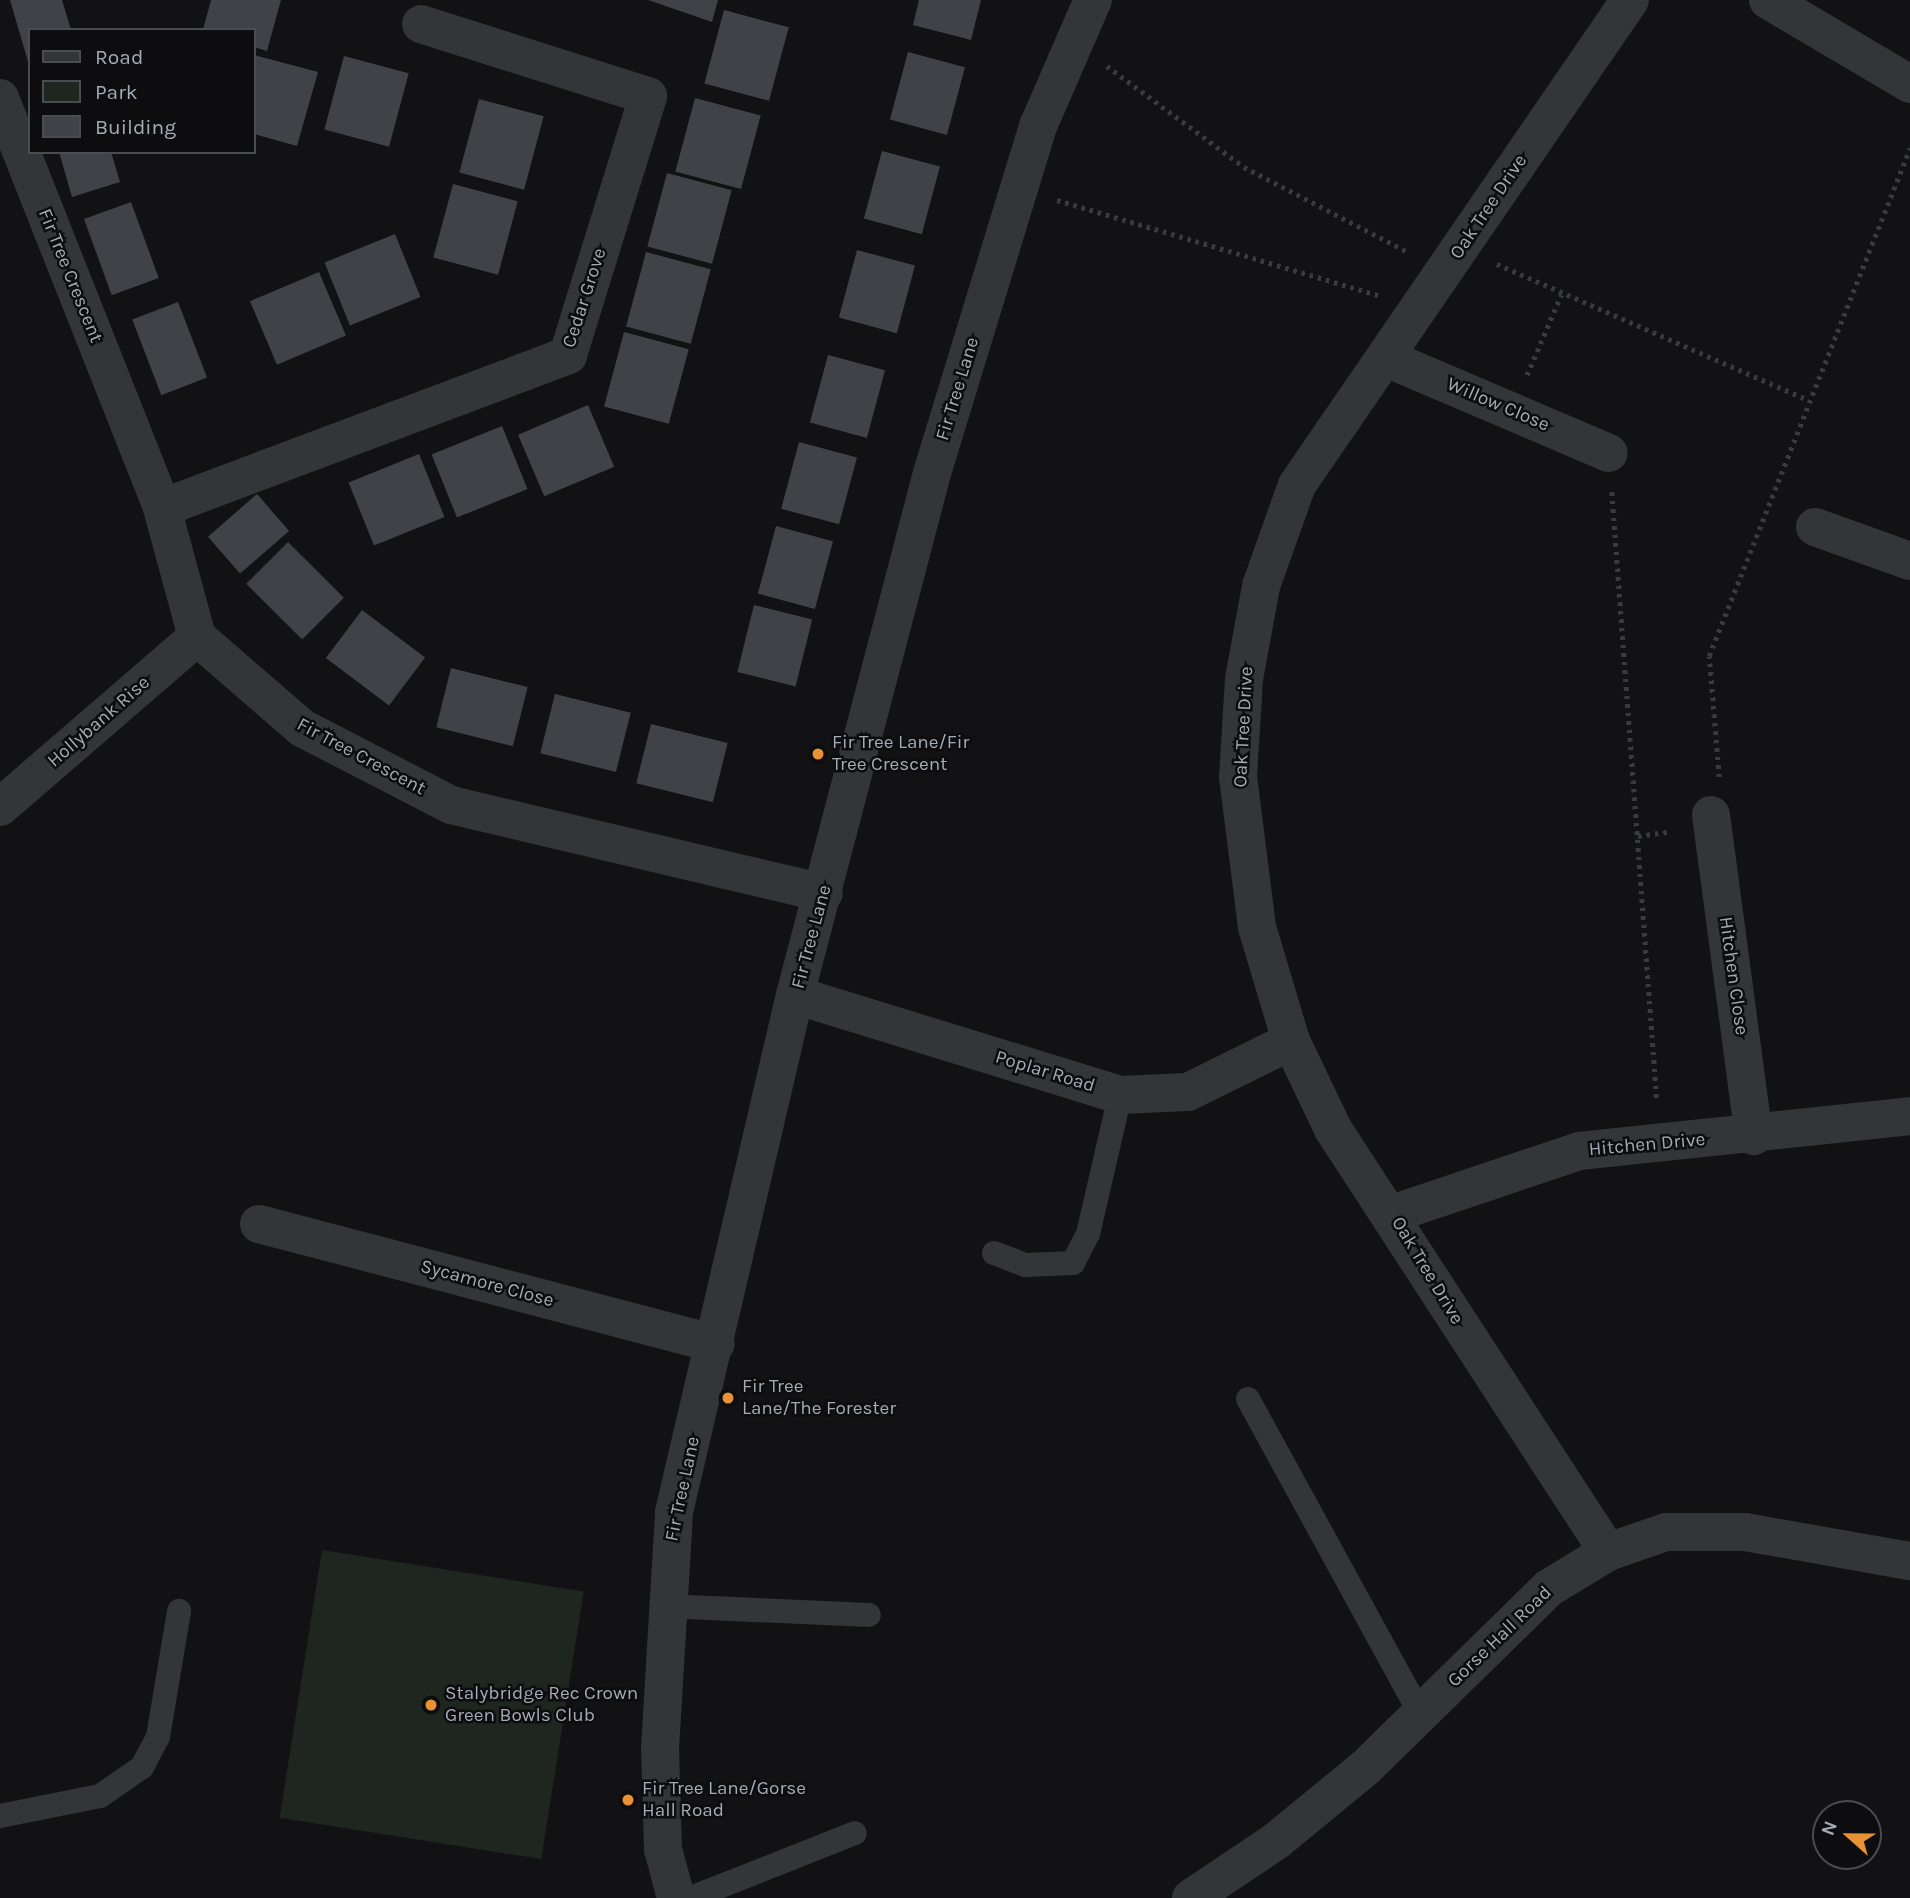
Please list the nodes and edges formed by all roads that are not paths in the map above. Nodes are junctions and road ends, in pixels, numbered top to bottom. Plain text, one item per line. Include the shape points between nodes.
1 (1093, 0) edge
2 (1630, 0) edge
3 (1769, 0) edge
4 (421, 24) dead end
5 (1910, 84) edge
6 (0, 98) edge
7 (1386, 358) junction
8 (1609, 453) road end
9 (162, 508) junction
10 (1815, 527) dead end
11 (1910, 561) edge
12 (197, 637) junction
13 (0, 807) edge
14 (1711, 816) road end
15 (824, 893) junction
16 (795, 995) junction
17 (1291, 1041) junction
18 (1120, 1095) junction
19 (1910, 1116) edge
20 (1754, 1136) junction
21 (1392, 1214) junction
22 (259, 1224) dead end
23 (994, 1253) dead end
24 (716, 1344) junction
25 (1248, 1399) dead end
26 (1608, 1552) junction
27 (1910, 1561) edge
28 (664, 1606) junction
29 (179, 1611) dead end
30 (869, 1615) dead end
31 (1420, 1713) junction
32 (0, 1816) edge
33 (855, 1833) dead end
34 (676, 1898) edge
35 (691, 1898) edge
36 (1191, 1898) edge

1 - 15 street, Fir Tree Lane via 1072,41 1020,189 932,473
2 - 7 street, Oak Tree Drive
3 - 5 street
4 - 9 street, Cedar Grove via 648,96 568,355
6 - 9 street, Fir Tree Crescent
7 - 8 street, Willow Close
7 - 17 street, Oak Tree Drive via 1297,485 1261,586 1244,680 1238,777 1257,927
9 - 12 street, Fir Tree Crescent
10 - 11 street
12 - 13 street, Hollybank Rise
12 - 15 street, Fir Tree Crescent via 302,728 451,805
14 - 20 street, Hitchen Close
15 - 16 street, Fir Tree Lane
16 - 18 street, Poplar Road
16 - 24 street, Fir Tree Lane
17 - 18 street, Poplar Road via 1188,1092
17 - 21 street, Oak Tree Drive via 1333,1129
18 - 23 lane via 1088,1234 1073,1264 1026,1265
19 - 20 street, Hitchen Drive
20 - 21 street, Hitchen Drive via 1579,1151
21 - 26 street, Oak Tree Drive
22 - 24 street, Sycamore Close
24 - 28 street, Fir Tree Lane via 674,1512
25 - 31 lane
26 - 27 street, Gorse Hall Road via 1666,1532 1745,1532
26 - 31 street, Gorse Hall Road via 1549,1588
28 - 30 lane
28 - 34 street, Fir Tree Lane via 663,1849
29 - 32 lane via 158,1737 142,1767 100,1796
31 - 36 street, Gorse Hall Road via 1276,1841
33 - 35 lane

